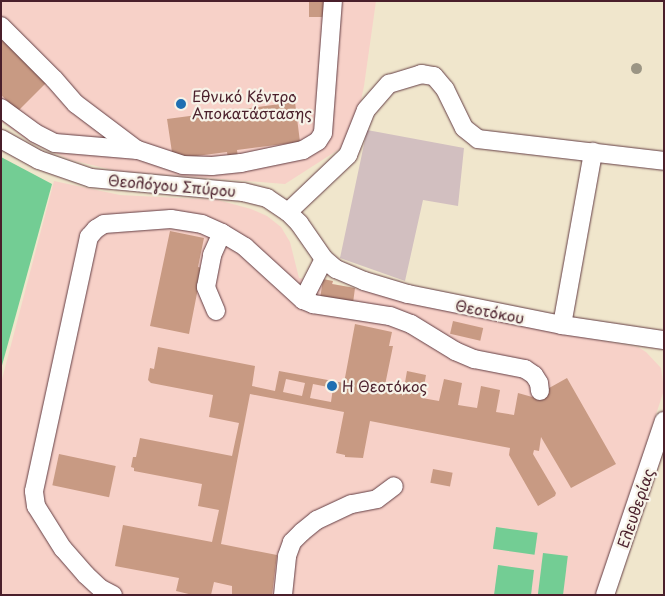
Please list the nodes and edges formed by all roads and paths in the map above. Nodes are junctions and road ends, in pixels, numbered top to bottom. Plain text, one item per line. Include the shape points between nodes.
1 (333, 1) edge
2 (1, 26) edge
3 (1, 108) edge
4 (1, 139) edge
5 (138, 150) junction
6 (593, 152) junction
7 (664, 160) edge
8 (288, 212) junction
9 (222, 233) junction
10 (324, 259) junction
11 (303, 300) junction
12 (216, 311) dead end
13 (562, 325) junction
14 (664, 340) edge
15 (540, 390) dead end
16 (664, 421) edge
17 (656, 472) edge
18 (394, 486) dead end
19 (113, 595) edge
20 (283, 595) edge
21 (605, 595) edge

1 - 5 street via 326,106 323,133 318,142 279,156 212,166 183,165
2 - 5 street via 76,104
3 - 5 street via 35,134 55,143
4 - 8 street, Θεολόγου Σπύρου via 40,160 91,178 243,192 268,198
6 - 7 street
6 - 8 street via 478,139 464,128 434,76 421,74 389,84 366,110 348,155
6 - 13 street
8 - 10 street, Θεολόγου Σπύρου
9 - 11 street via 245,247
9 - 12 street via 212,255 206,287
9 - 19 street via 202,224 171,219 104,224 90,237 34,490 36,506 63,549 86,575
10 - 11 street
10 - 13 street, Θεοτόκου via 336,269 364,281 408,294
11 - 15 street via 397,318 474,359 525,368 534,375
13 - 14 street, Θεοτόκου
16 - 17 street, Ελευθερίας
17 - 21 street, Ελευθερίας
18 - 20 street via 377,500 352,504 317,520 302,532 292,542 287,556

